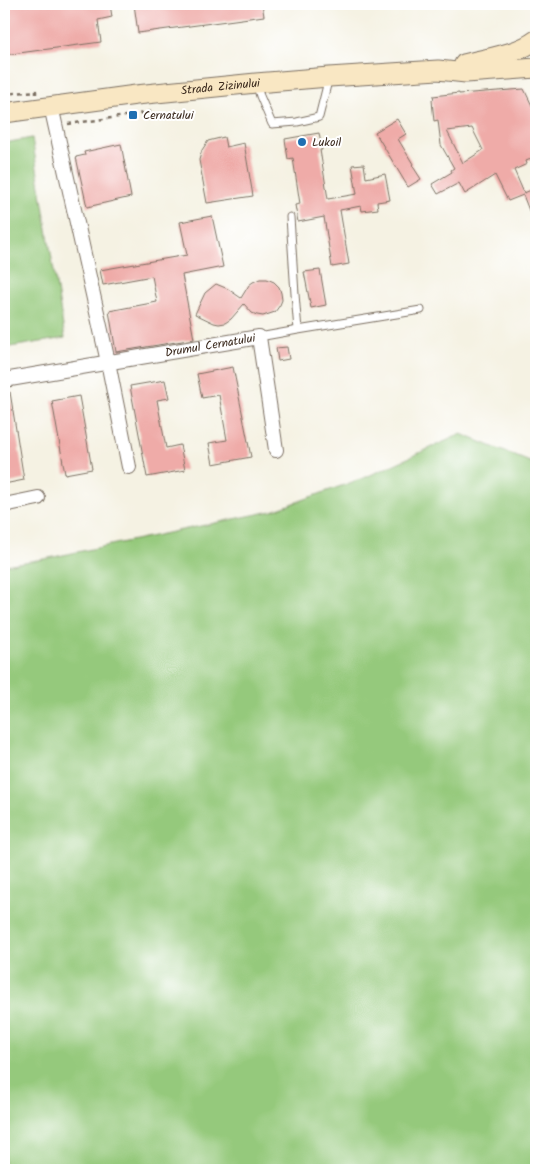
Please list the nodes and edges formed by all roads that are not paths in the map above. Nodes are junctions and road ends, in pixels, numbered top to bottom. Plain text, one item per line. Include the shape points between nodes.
1 (536, 40) edge
2 (536, 68) edge
3 (438, 70) junction
4 (329, 77) junction
5 (256, 83) junction
6 (51, 106) junction
7 (4, 112) edge
8 (290, 217) dead end
9 (421, 310) dead end
10 (298, 330) junction
11 (259, 337) junction
12 (108, 362) junction
13 (4, 380) edge
14 (276, 450) dead end
15 (129, 466) dead end
16 (38, 498) dead end
17 (4, 505) edge

1 - 3 main road, Strada Zizinului via 515,51
2 - 3 main road, Strada Zizinului via 466,73
3 - 4 main road, Strada Zizinului
4 - 5 main road, Strada Zizinului
4 - 5 lane via 319,117 297,122 272,124
5 - 6 main road, Strada Zizinului
6 - 7 main road, Strada Zizinului
6 - 12 street
8 - 10 lane
9 - 10 lane
10 - 11 lane
11 - 12 street, Drumul Cernatului
11 - 14 street, Drumul Cernatului
12 - 13 street, Drumul Cernatului
12 - 15 street
16 - 17 street

